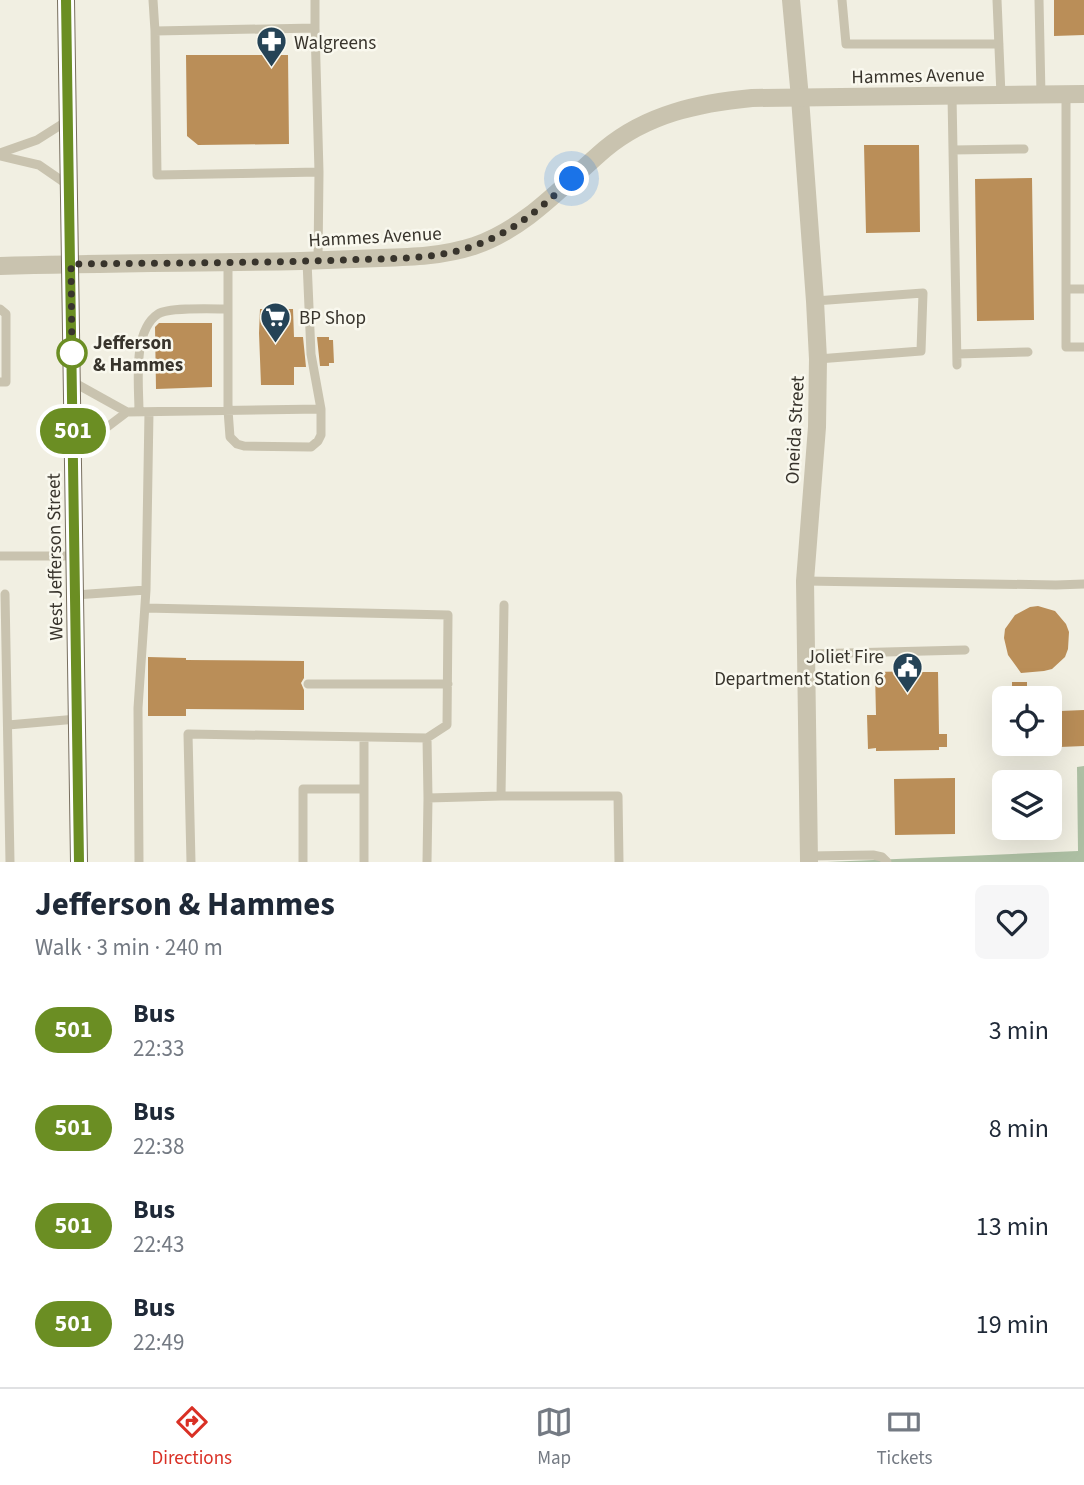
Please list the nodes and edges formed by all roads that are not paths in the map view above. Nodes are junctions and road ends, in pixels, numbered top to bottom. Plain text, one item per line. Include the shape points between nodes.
1 (153, 0) edge
2 (315, 0) edge
3 (791, 0) edge
4 (842, 0) edge
5 (997, 0) edge
6 (1039, 0) edge
7 (69, 1) edge
8 (315, 28) junction
9 (155, 31) junction
10 (999, 44) junction
11 (1041, 95) junction
12 (1075, 95) edge
13 (952, 96) junction
14 (1001, 96) junction
15 (800, 98) junction
16 (68, 120) junction
17 (1024, 149) dead end
18 (953, 150) junction
19 (0, 155) edge
20 (319, 172) junction
21 (69, 186) junction
22 (313, 261) junction
23 (228, 262) junction
24 (71, 264) junction
25 (0, 266) edge
26 (1066, 289) junction
27 (1084, 289) edge
28 (815, 301) junction
29 (0, 309) edge
30 (228, 309) junction
31 (1084, 347) edge
32 (1028, 352) dead end
33 (957, 354) junction
34 (818, 359) junction
35 (957, 365) dead end
36 (0, 382) edge
37 (73, 382) junction
38 (321, 409) junction
39 (228, 410) junction
40 (127, 412) junction
41 (144, 412) junction
42 (74, 453) junction
43 (0, 556) edge
44 (75, 556) junction
45 (805, 581) junction
46 (1084, 584) edge
47 (146, 590) junction
48 (5, 594) dead end
49 (75, 596) junction
50 (504, 605) dead end
51 (145, 608) junction
52 (965, 650) dead end
53 (806, 654) junction
54 (308, 684) dead end
55 (448, 684) junction
56 (77, 719) junction
57 (5, 720) edge
58 (364, 738) junction
59 (428, 738) junction
60 (364, 789) junction
61 (501, 796) junction
62 (428, 798) junction
63 (809, 859) edge
64 (9, 862) edge
65 (79, 862) edge
66 (139, 862) edge
67 (191, 862) edge
68 (303, 862) edge
69 (364, 862) edge
70 (427, 862) edge
71 (619, 862) edge
72 (887, 862) edge

1 - 9 lane
2 - 8 lane
3 - 15 street, Oneida Street
4 - 10 lane via 845,44
5 - 10 lane
6 - 11 lane
7 - 16 main road, West Jefferson Street
8 - 9 lane
8 - 20 lane
9 - 20 lane via 157,175
10 - 14 lane
11 - 12 street, Hammes Avenue
11 - 14 street, Hammes Avenue
12 - 26 lane
13 - 14 street, Hammes Avenue
13 - 15 street, Hammes Avenue
13 - 18 lane
15 - 22 street, Hammes Avenue via 707,103 647,122 606,148 531,214 476,245 436,256
15 - 28 street, Oneida Street
16 - 19 lane via 37,140
16 - 21 main road, West Jefferson Street
17 - 18 lane
18 - 33 lane
19 - 21 lane via 39,165
20 - 22 lane
21 - 24 main road, West Jefferson Street
22 - 23 street, Hammes Avenue
22 - 38 lane via 311,354
23 - 24 street, Hammes Avenue
23 - 30 lane
24 - 25 street, Hammes Avenue
24 - 37 main road, West Jefferson Street
26 - 27 lane
26 - 31 lane via 1066,347
28 - 34 street, Oneida Street
28 - 34 lane via 923,293 921,351
29 - 36 lane via 6,314 6,382
30 - 39 lane
30 - 41 lane via 159,313 152,320 139,355
32 - 33 lane
33 - 35 lane
34 - 45 street, Oneida Street
37 - 40 lane
37 - 42 main road, West Jefferson Street
38 - 39 lane
38 - 39 lane via 321,435 311,447 237,443 230,437
39 - 41 lane
40 - 41 lane
40 - 42 lane
41 - 47 lane
42 - 44 main road, West Jefferson Street
43 - 44 lane
44 - 49 main road, West Jefferson Street
45 - 46 lane
45 - 53 street, Oneida Street
47 - 49 lane
47 - 51 lane
48 - 57 lane
49 - 56 main road, West Jefferson Street
50 - 61 lane
51 - 55 lane via 448,615
51 - 66 lane via 138,708
52 - 53 lane
53 - 63 street, Oneida Street
54 - 55 lane
55 - 59 lane via 447,725
56 - 57 lane
56 - 65 main road, West Jefferson Street
57 - 64 lane
58 - 59 lane
58 - 60 lane
58 - 67 lane via 188,734
59 - 62 lane
60 - 68 lane via 303,789
60 - 69 lane
61 - 62 lane
61 - 71 lane via 618,796
62 - 70 lane
63 - 72 lane via 873,855

